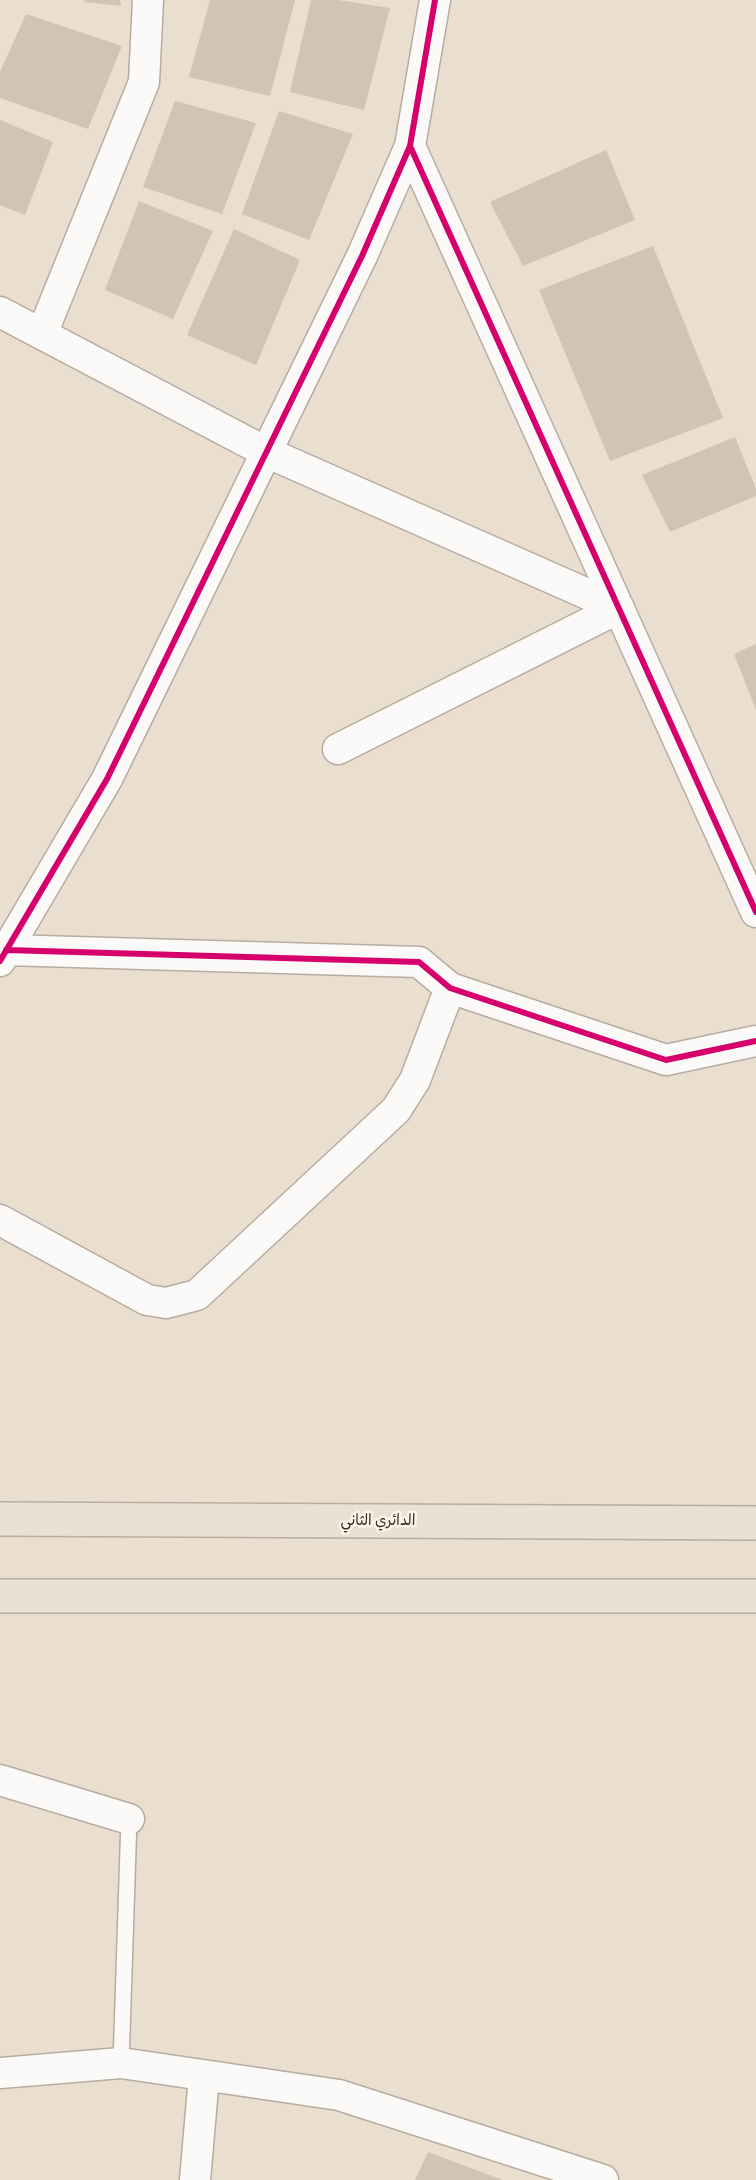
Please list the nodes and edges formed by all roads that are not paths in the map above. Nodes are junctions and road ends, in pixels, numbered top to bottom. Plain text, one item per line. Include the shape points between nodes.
1 (148, 0) edge
2 (435, 0) edge
3 (410, 146) junction
4 (0, 312) edge
5 (42, 334) junction
6 (267, 452) junction
7 (619, 608) junction
8 (338, 749) dead end
9 (756, 912) edge
10 (3, 955) edge
11 (450, 988) junction
12 (756, 1041) edge
13 (0, 1220) edge
14 (0, 1519) edge
15 (756, 1523) edge
16 (0, 1596) edge
17 (756, 1596) edge
18 (0, 1780) edge
19 (129, 1819) joint
20 (121, 2063) junction
21 (0, 2073) edge
22 (204, 2076) junction
23 (195, 2180) edge
24 (603, 2180) edge

1 - 5 street via 144,82
2 - 3 street
3 - 6 street via 362,256
3 - 7 street
4 - 5 street
5 - 6 street
6 - 7 street
6 - 10 street via 107,779
7 - 8 street
7 - 9 street
10 - 11 street via 419,962
11 - 12 street via 666,1059
11 - 13 street via 415,1080 396,1110 197,1295 166,1303 147,1300
14 - 15 highway, الدائري الثاني
16 - 17 highway
18 - 19 street
19 - 20 lane
20 - 21 street
20 - 22 street
22 - 23 street
22 - 24 street via 339,2095

